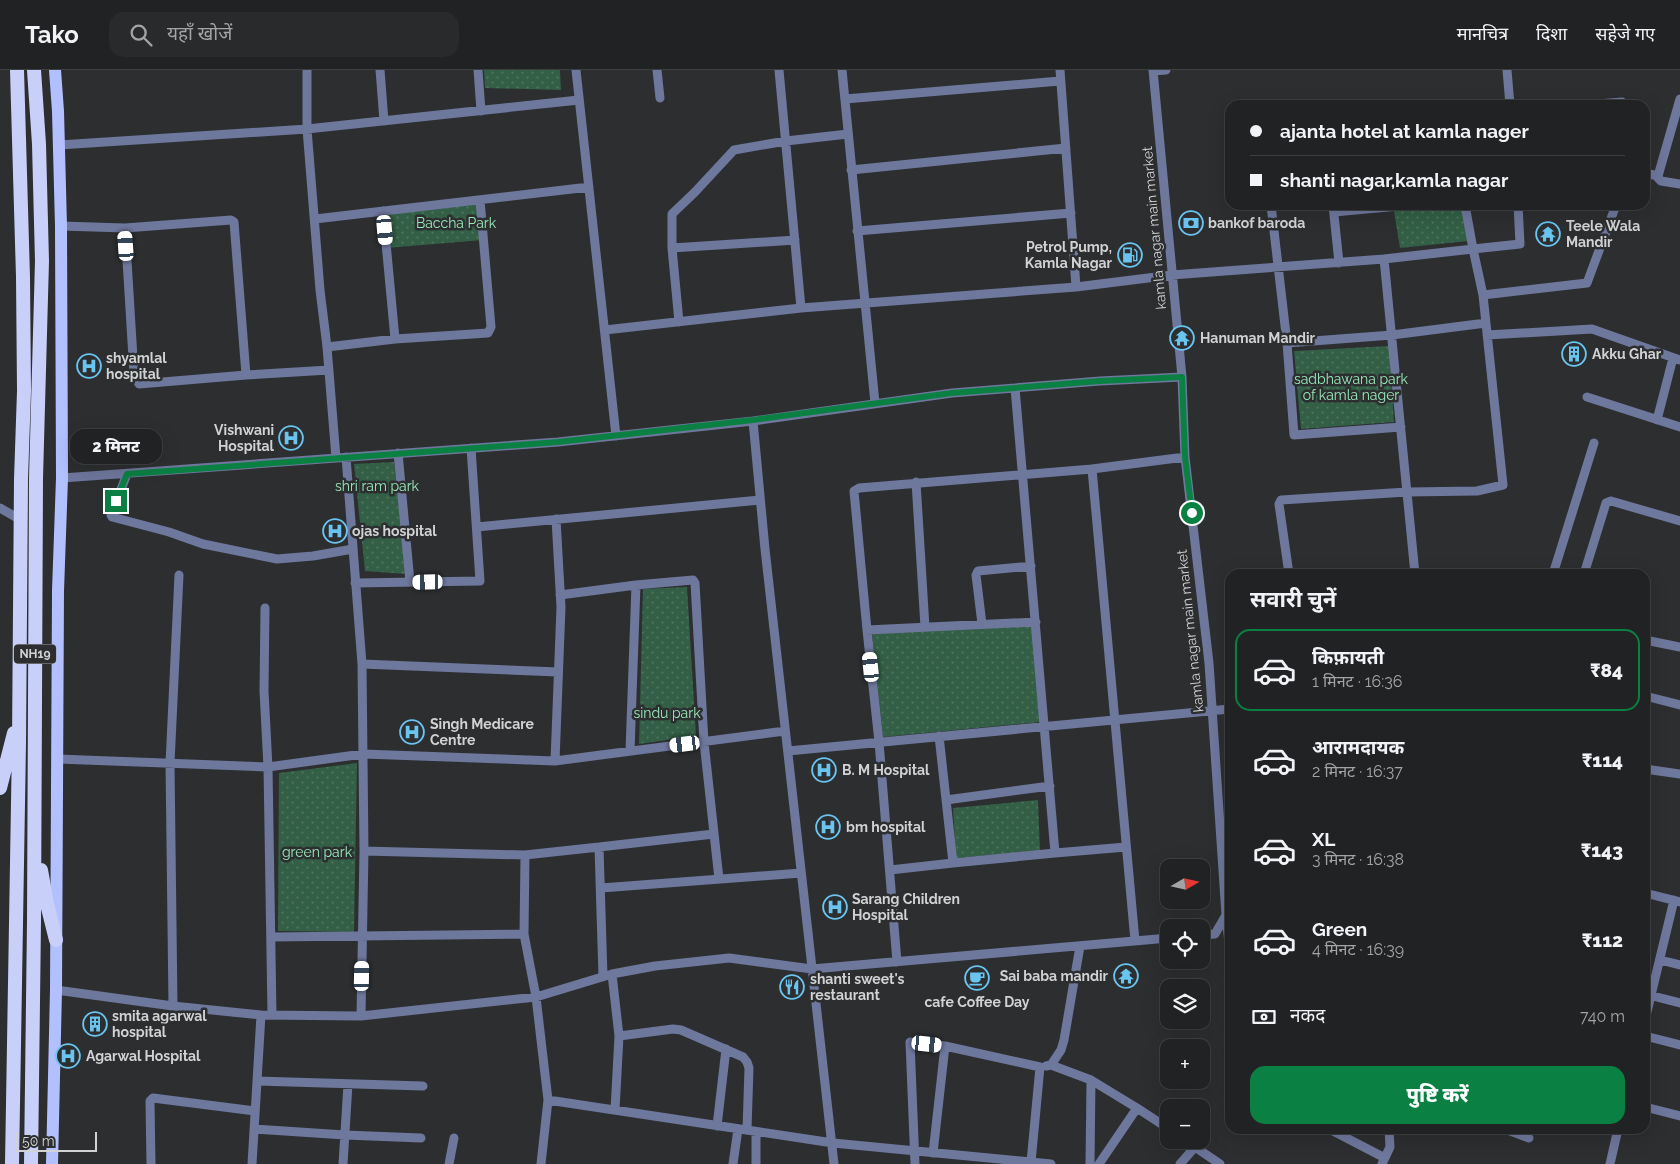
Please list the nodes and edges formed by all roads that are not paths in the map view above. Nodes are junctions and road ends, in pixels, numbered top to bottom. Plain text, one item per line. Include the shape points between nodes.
1 (17, 70) edge
2 (34, 70) edge
3 (55, 70) edge
4 (307, 70) edge
5 (380, 70) edge
6 (478, 70) edge
7 (576, 70) edge
8 (657, 70) edge
9 (779, 70) edge
10 (842, 70) edge
11 (1060, 70) edge
12 (1166, 70) edge
13 (1507, 70) edge
14 (1153, 71) edge
15 (1060, 81) junction
16 (660, 98) dead end
17 (845, 99) junction
18 (1680, 99) edge
19 (579, 100) junction
20 (1510, 100) edge
21 (482, 111) junction
22 (384, 121) junction
23 (307, 129) junction
24 (848, 134) junction
25 (786, 141) junction
26 (59, 145) junction
27 (1066, 148) junction
28 (852, 170) junction
29 (1650, 174) edge
30 (1658, 176) junction
31 (1680, 184) edge
32 (589, 187) junction
33 (480, 200) junction
34 (1272, 210) edge
35 (1334, 210) edge
36 (1466, 210) edge
37 (1518, 210) edge
38 (1614, 210) edge
39 (383, 211) junction
40 (1070, 213) junction
41 (315, 219) junction
42 (60, 226) junction
43 (125, 228) junction
44 (857, 231) junction
45 (795, 240) junction
46 (672, 248) junction
47 (1473, 249) junction
48 (1384, 259) junction
49 (1339, 263) junction
50 (1279, 267) junction
51 (1172, 275) junction
52 (1076, 287) junction
53 (1483, 295) junction
54 (864, 304) junction
55 (801, 308) junction
56 (679, 322) junction
57 (1486, 323) junction
58 (605, 330) junction
59 (1392, 335) junction
60 (1488, 335) junction
61 (395, 339) junction
62 (1287, 342) junction
63 (328, 347) junction
64 (1677, 359) edge
65 (329, 370) junction
66 (246, 374) junction
67 (1182, 377) junction
68 (1015, 388) junction
69 (1587, 397) dead end
70 (875, 403) junction
71 (753, 420) junction
72 (1657, 420) junction
73 (1401, 427) junction
74 (1680, 427) edge
75 (616, 436) junction
76 (1594, 443) dead end
77 (471, 448) junction
78 (398, 454) junction
79 (346, 457) junction
80 (1185, 457) junction
81 (336, 458) junction
82 (1092, 469) junction
83 (127, 474) junction
84 (1022, 474) junction
85 (62, 478) junction
86 (916, 482) junction
87 (1407, 492) junction
88 (760, 500) junction
89 (0, 508) edge
90 (556, 519) junction
91 (21, 520) junction
92 (1680, 521) edge
93 (477, 528) junction
94 (353, 549) junction
95 (1031, 566) junction
96 (1288, 569) edge
97 (1415, 569) edge
98 (1555, 569) edge
99 (1586, 569) edge
100 (179, 575) dead end
101 (410, 582) junction
102 (355, 583) junction
103 (636, 585) junction
104 (560, 595) junction
105 (265, 608) dead end
106 (1036, 622) junction
107 (982, 624) junction
108 (925, 627) junction
109 (867, 630) junction
110 (1650, 641) edge
111 (1680, 647) edge
112 (362, 664) junction
113 (558, 672) junction
114 (1650, 697) edge
115 (1680, 705) edge
116 (1225, 710) edge
117 (1212, 711) junction
118 (20, 714) junction
119 (1114, 720) junction
120 (1046, 727) junction
121 (786, 731) junction
122 (939, 736) junction
123 (704, 742) junction
124 (879, 742) junction
125 (630, 751) junction
126 (788, 751) junction
127 (363, 754) junction
128 (58, 758) junction
129 (555, 761) junction
130 (170, 763) junction
131 (268, 767) junction
132 (1650, 770) edge
133 (1680, 774) edge
134 (1050, 786) junction
135 (0, 788) edge
136 (946, 800) junction
137 (34, 833) junction
138 (714, 834) junction
139 (1126, 846) junction
140 (599, 847) junction
141 (364, 851) junction
142 (1055, 853) junction
143 (525, 855) junction
144 (953, 863) junction
145 (890, 870) junction
146 (801, 873) junction
147 (719, 879) junction
148 (601, 888) junction
149 (1650, 894) edge
150 (1225, 900) edge
151 (1677, 901) edge
152 (1225, 917) edge
153 (524, 934) junction
154 (1210, 934) edge
155 (363, 936) junction
156 (271, 937) junction
157 (1160, 939) edge
158 (56, 940) junction
159 (1135, 941) junction
160 (1080, 946) junction
161 (1660, 960) junction
162 (897, 962) junction
163 (1680, 965) edge
164 (812, 969) junction
165 (607, 976) junction
166 (1650, 988) edge
167 (56, 990) junction
168 (1650, 995) edge
169 (536, 997) junction
170 (1680, 1003) edge
171 (173, 1006) junction
172 (261, 1015) junction
173 (272, 1015) junction
174 (361, 1016) junction
175 (619, 1036) junction
176 (1650, 1037) edge
177 (1680, 1045) edge
178 (945, 1046) junction
179 (726, 1049) junction
180 (1051, 1065) junction
181 (1040, 1067) junction
182 (1091, 1080) junction
183 (257, 1081) junction
184 (348, 1084) junction
185 (423, 1086) dead end
186 (548, 1100) junction
187 (1137, 1108) junction
188 (1650, 1108) edge
189 (615, 1110) junction
190 (255, 1111) junction
191 (1680, 1116) edge
192 (1160, 1123) edge
193 (717, 1126) junction
194 (254, 1129) junction
195 (747, 1130) junction
196 (1339, 1134) edge
197 (1390, 1134) edge
198 (1518, 1134) edge
199 (1617, 1134) edge
200 (345, 1135) junction
201 (421, 1138) dead end
202 (454, 1138) dead end
203 (1529, 1138) dead end
204 (833, 1143) junction
205 (1193, 1149) edge
206 (1198, 1149) edge
207 (914, 1151) junction
208 (933, 1153) junction
209 (986, 1161) edge
210 (1384, 1161) edge
211 (1031, 1162) junction
212 (12, 1164) edge
213 (31, 1164) edge
214 (52, 1164) edge
215 (151, 1164) edge
216 (252, 1164) edge
217 (343, 1164) edge
218 (449, 1164) edge
219 (541, 1164) edge
220 (733, 1164) edge
221 (756, 1164) edge
222 (834, 1164) edge
223 (915, 1164) edge
224 (1042, 1164) edge
225 (1051, 1164) edge
226 (1090, 1164) edge
227 (1099, 1164) edge
228 (1180, 1164) edge
229 (1220, 1164) edge
230 (1610, 1164) edge

1 - 91 highway, NH19 via 24,391
2 - 137 highway, NH19 via 42,261 36,478
3 - 26 main road
4 - 23 street
5 - 22 street
6 - 21 street
7 - 19 street
8 - 16 street
9 - 25 street
10 - 17 street
11 - 15 street
12 - 14 street
13 - 20 street
14 - 51 street, kamla nagar main market
15 - 17 street
15 - 27 street
17 - 24 street
18 - 30 street
19 - 21 street
19 - 32 street
21 - 22 street
22 - 23 street
23 - 26 street
23 - 41 street
24 - 25 street
24 - 28 street
25 - 45 street
25 - 46 street via 739,148 732,152 672,214
26 - 42 main road
27 - 28 street
27 - 40 street
28 - 44 street
29 - 30 street
30 - 31 street via 1660,181
32 - 33 street
32 - 58 street
33 - 39 street
33 - 61 street via 490,331
34 - 50 street
35 - 49 street
36 - 47 street
37 - 47 street via 1520,244
38 - 53 street via 1588,283
39 - 41 street
39 - 61 street
40 - 44 street
40 - 52 street
41 - 63 street
42 - 43 street
42 - 85 main road
43 - 66 street via 234,222
43 - 66 street via 134,374 139,384
44 - 54 street
45 - 46 street
45 - 55 street
46 - 56 street
47 - 48 street
47 - 53 street
48 - 49 street
48 - 59 street
49 - 50 street
50 - 51 street
50 - 62 street
51 - 52 street
51 - 67 street, kamla nagar main market
52 - 54 street
53 - 57 street
54 - 55 street
54 - 70 street
55 - 56 street
56 - 58 street
57 - 59 street
57 - 60 street
58 - 75 street
59 - 62 street
59 - 73 street
60 - 64 street via 1596,329
60 - 87 street via 1503,485 1477,491
61 - 63 street
62 - 73 street via 1294,434
63 - 65 street
64 - 72 street
65 - 66 street
65 - 81 street
67 - 68 street
67 - 80 street, kamla nagar main market
68 - 70 street
68 - 84 street
69 - 72 street
70 - 71 street
71 - 75 street
71 - 88 street
72 - 74 street
73 - 87 street
75 - 77 street
76 - 98 street
77 - 78 street
77 - 93 street
78 - 79 street
78 - 101 street
79 - 81 street
79 - 94 street
80 - 82 street
80 - 117 street, kamla nagar main market via 1210,663
81 - 83 street
82 - 84 street
82 - 119 street
83 - 85 street
83 - 94 street via 112,516 203,544 284,560
84 - 86 street
84 - 95 street
85 - 128 main road
86 - 108 street
86 - 109 street via 854,491
87 - 96 street via 1279,501
87 - 97 street
88 - 90 street
88 - 121 street
89 - 91 street
90 - 93 street
90 - 104 street
91 - 118 highway, NH19
92 - 99 street via 1611,501 1606,503
93 - 101 street via 480,582
94 - 102 street
95 - 106 street
95 - 107 street via 978,571
100 - 130 street
101 - 102 street
102 - 112 street
103 - 104 street
103 - 123 street via 690,579 695,583
103 - 125 street
104 - 113 street
105 - 131 street via 264,691
106 - 107 street
106 - 120 street
107 - 108 street
108 - 109 street
109 - 124 street
110 - 111 street
112 - 113 street
112 - 127 street
113 - 129 street
114 - 115 street
116 - 117 street
117 - 119 street
117 - 150 street, kamla nagar main market
118 - 135 highway
118 - 212 highway, NH19
119 - 120 street
119 - 139 street
120 - 122 street
120 - 134 street
121 - 123 street
121 - 126 street
122 - 124 street
122 - 136 street
123 - 125 street
123 - 138 street
124 - 126 street
124 - 145 street
125 - 129 street
126 - 146 street
127 - 129 street
127 - 131 street
127 - 141 street
128 - 130 street
128 - 158 main road
130 - 131 street
130 - 171 street
131 - 156 street
132 - 133 street
134 - 136 street
134 - 142 street
136 - 144 street
137 - 158 highway
137 - 213 highway, NH19
138 - 140 street
138 - 147 street
139 - 142 street
139 - 159 street
140 - 143 street
140 - 148 street
141 - 143 street
141 - 155 street
142 - 144 street
143 - 153 street
144 - 145 street
145 - 162 street
146 - 147 street
146 - 164 street
147 - 148 street
148 - 165 street
149 - 151 street
151 - 161 street
152 - 154 street via 1215,934
153 - 155 street
153 - 169 street
155 - 156 street
155 - 174 street
156 - 173 street
157 - 159 street
158 - 167 main road
159 - 160 street
160 - 162 street
160 - 180 street via 1064,1040
161 - 163 street
161 - 166 street
162 - 164 street
164 - 165 street via 729,958 655,966
164 - 204 street
165 - 169 street
165 - 175 street
167 - 171 street
167 - 214 main road
168 - 170 street
169 - 174 street
169 - 186 street
171 - 172 street
172 - 173 street
172 - 183 street
173 - 174 street
175 - 179 street via 673,1029
175 - 189 street
176 - 177 street
178 - 181 street
178 - 207 street via 910,1042
178 - 208 street
179 - 193 street
179 - 195 street via 743,1057 749,1068
180 - 181 street
180 - 182 street
181 - 211 street
182 - 187 street
182 - 226 street
183 - 184 street
183 - 190 street
184 - 185 street
184 - 200 street
186 - 189 street
186 - 219 street
187 - 192 street
187 - 227 street
188 - 191 street
189 - 193 street
190 - 194 street
190 - 215 street via 153,1098 150,1101
193 - 195 street
194 - 200 street
194 - 216 street
195 - 204 street
195 - 220 street
195 - 221 street
196 - 210 street
197 - 210 street
198 - 203 street
199 - 230 street
200 - 201 street
200 - 217 street
202 - 218 street
204 - 207 street
204 - 222 street
205 - 228 street
206 - 229 street
207 - 208 street
207 - 223 street
208 - 209 street
209 - 211 street
211 - 224 street
224 - 225 street

